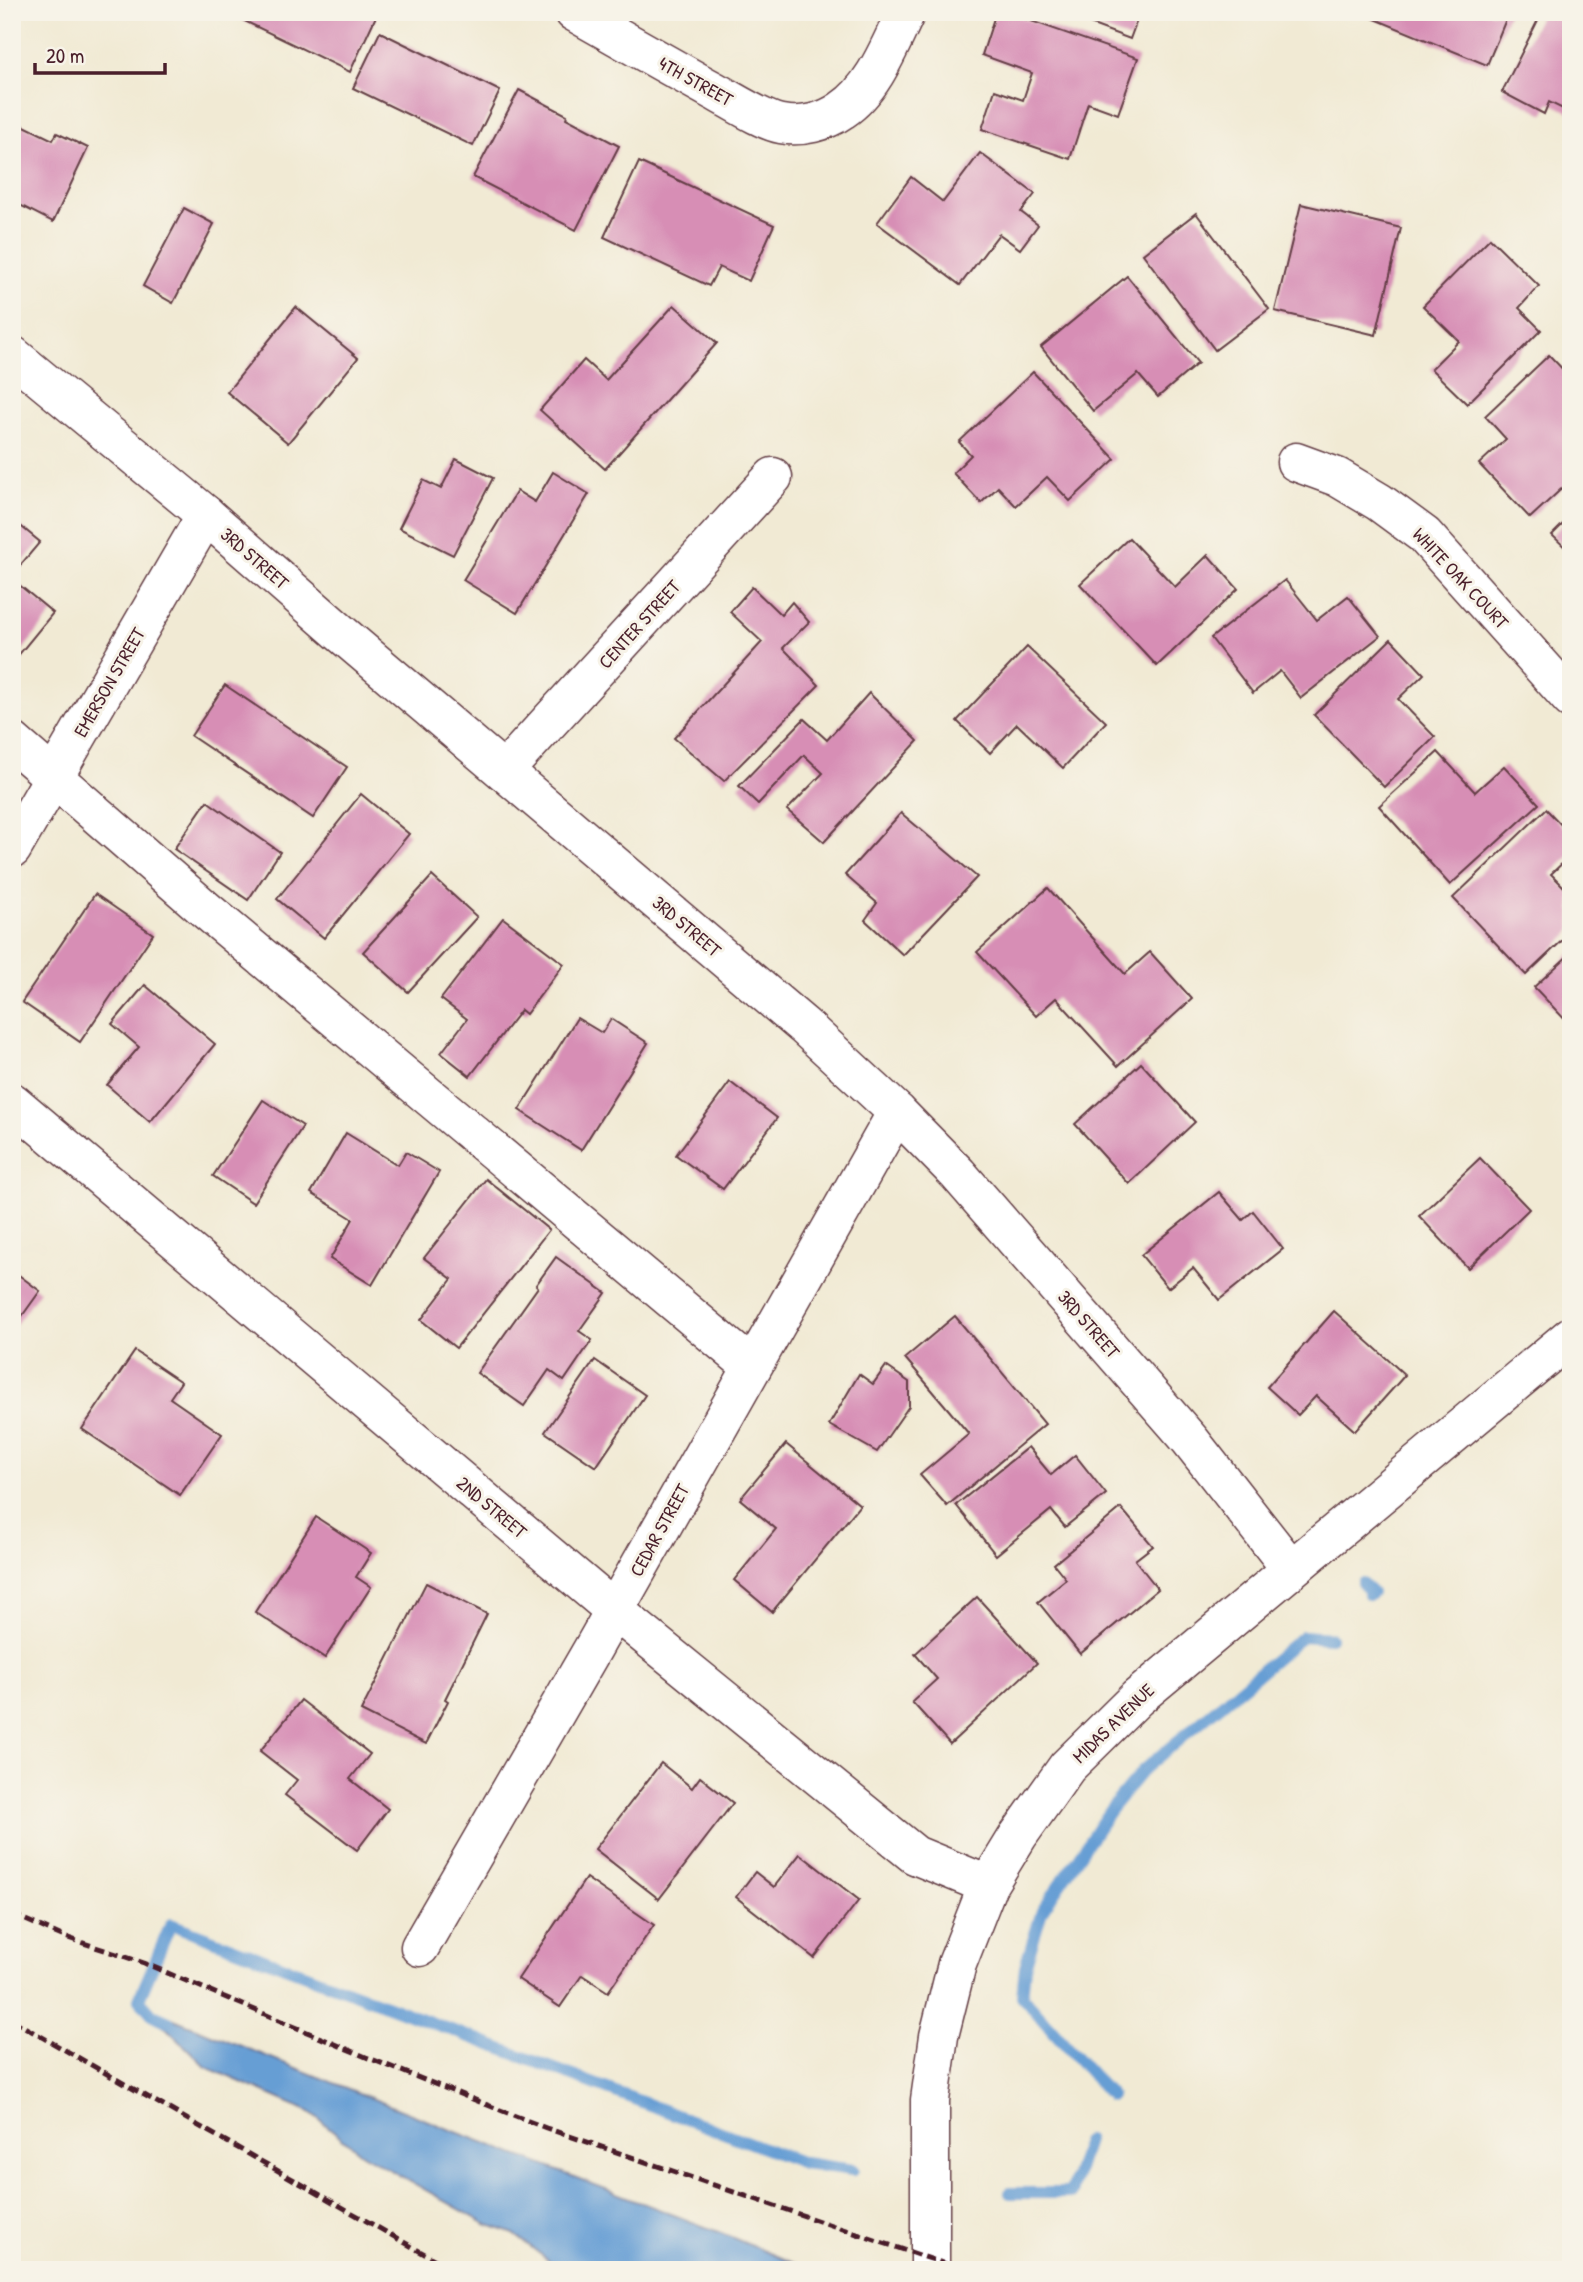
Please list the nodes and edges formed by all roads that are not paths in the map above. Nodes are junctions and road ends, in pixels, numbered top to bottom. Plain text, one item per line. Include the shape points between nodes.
1 (573, 12) edge
2 (906, 12) edge
3 (12, 355) edge
4 (1296, 461) dead end
5 (773, 477) dead end
6 (206, 515) junction
7 (1571, 699) edge
8 (12, 740) edge
9 (504, 771) junction
10 (55, 776) junction
11 (12, 849) edge
12 (12, 1102) edge
13 (897, 1112) junction
14 (1571, 1336) edge
15 (752, 1367) junction
16 (1290, 1569) junction
17 (614, 1611) junction
18 (988, 1885) junction
19 (420, 1947) dead end
20 (930, 2270) edge

1 - 2 street, 4TH STREET via 741,106 779,124 802,125 825,120 858,97
3 - 6 street, 3RD STREET
4 - 7 street, WHITE OAK COURT via 1337,477 1424,535
5 - 9 street, CENTER STREET
6 - 9 street, 3RD STREET
6 - 10 street, EMERSON STREET
8 - 10 street
9 - 13 street, 3RD STREET via 804,1026
10 - 11 street, EMERSON STREET
10 - 15 street via 206,910
12 - 17 street, 2ND STREET
13 - 15 street, CEDAR STREET
13 - 16 street, 3RD STREET via 958,1174 1190,1440
14 - 16 street, MIDAS AVENUE
15 - 17 street, CEDAR STREET
16 - 18 street, MIDAS AVENUE via 1137,1698 1068,1767
17 - 18 street, 2ND STREET via 915,1855
17 - 19 street, CEDAR STREET
18 - 20 street, MIDAS AVENUE via 957,1964 939,2036 930,2100

